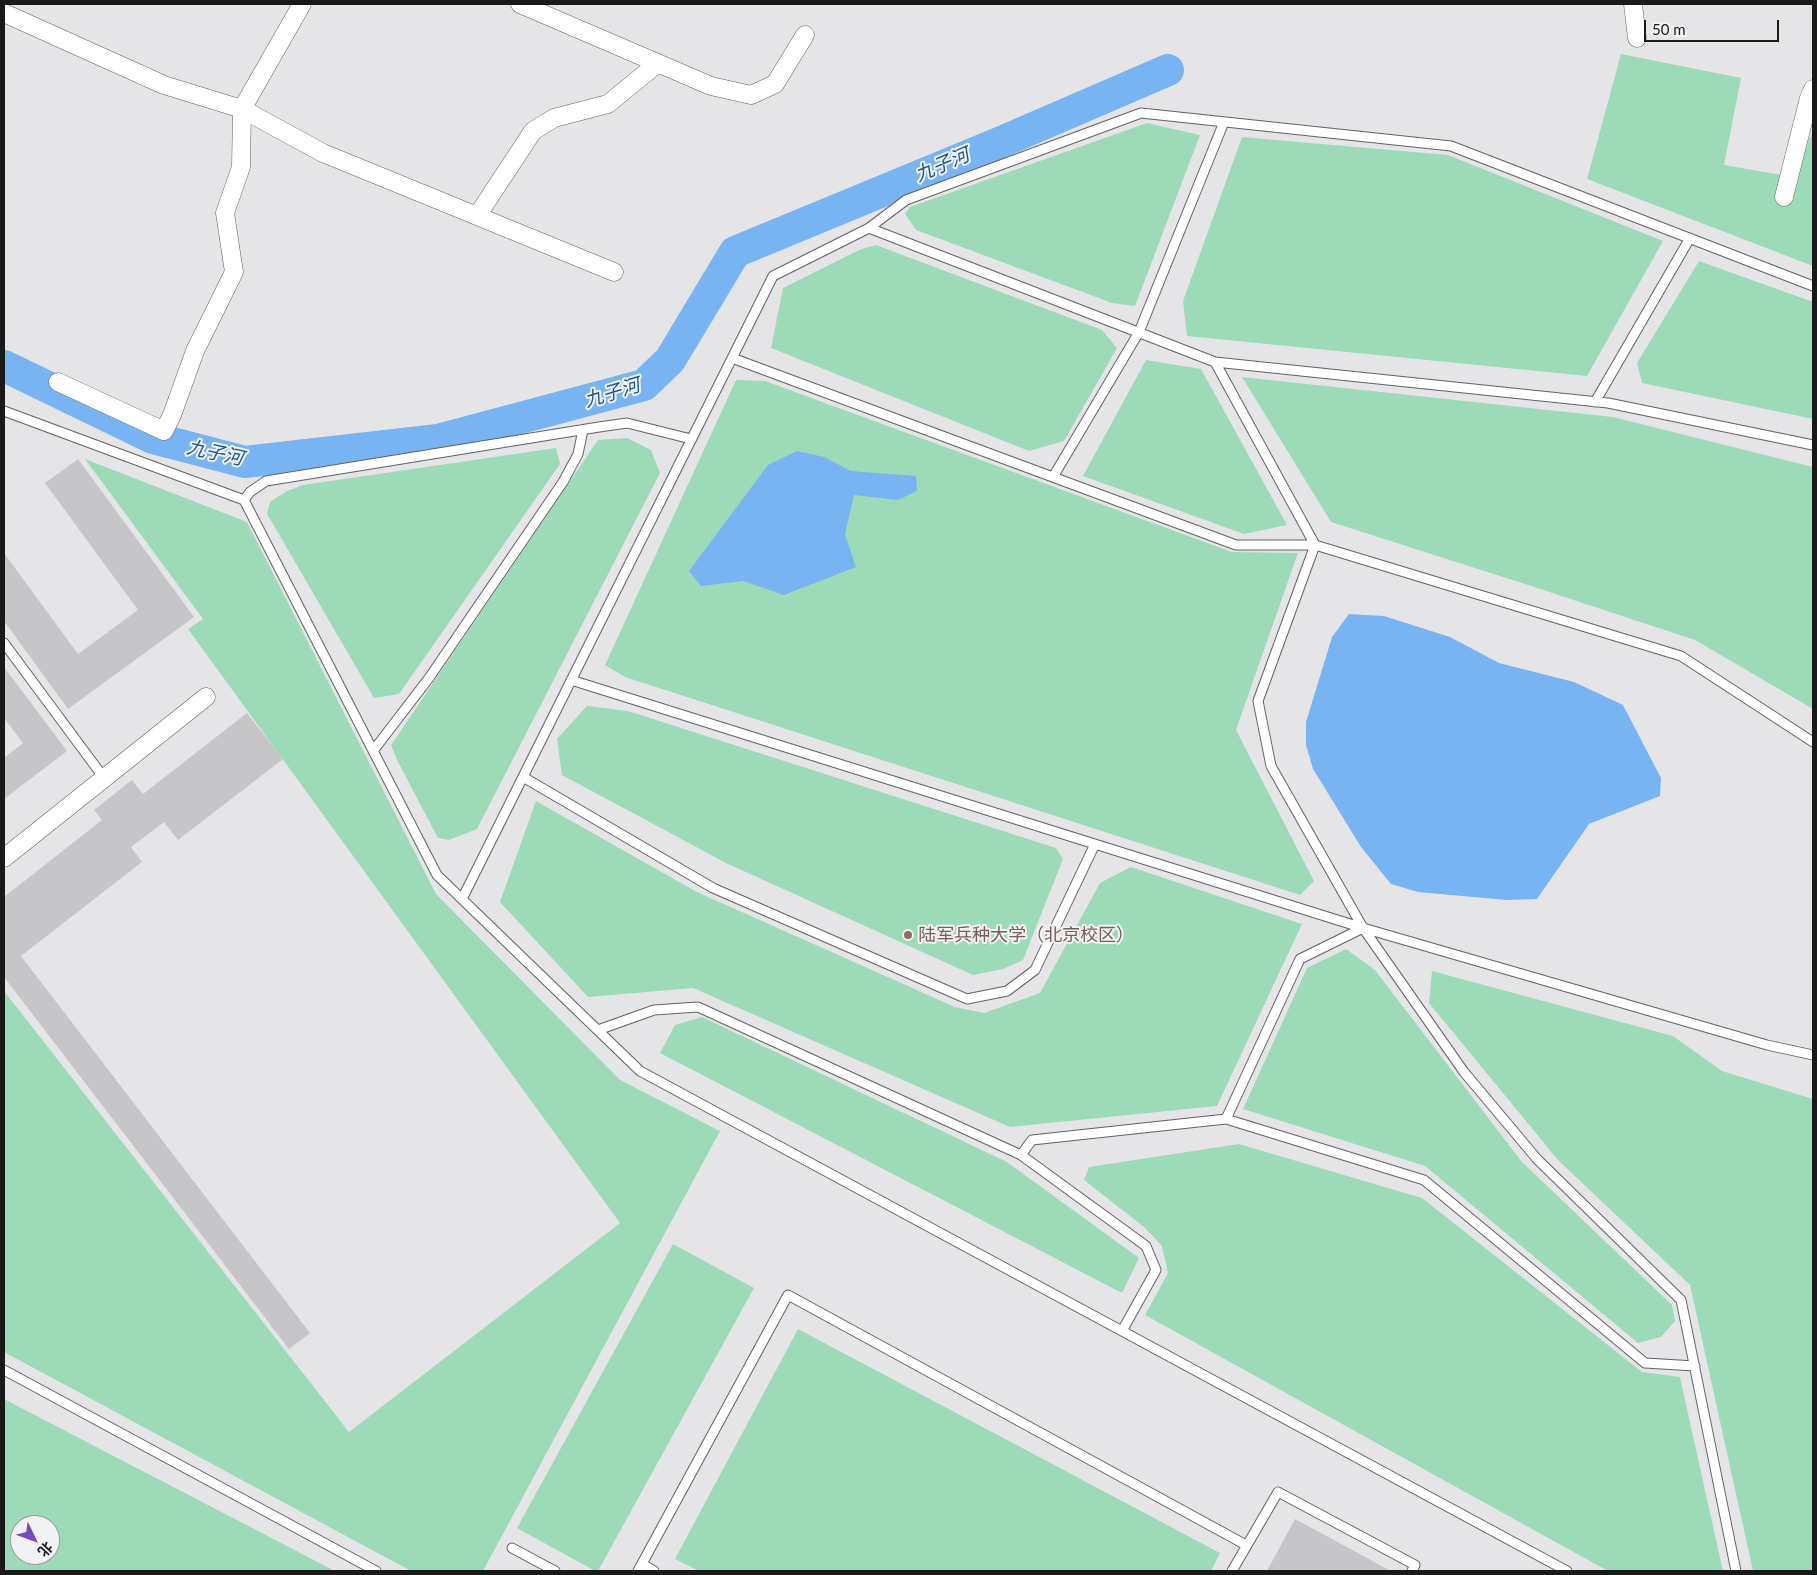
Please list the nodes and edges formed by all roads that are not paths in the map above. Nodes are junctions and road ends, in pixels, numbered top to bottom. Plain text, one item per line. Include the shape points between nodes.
1 (302, 4) edge
2 (520, 4) edge
3 (1633, 4) edge
4 (4, 13) edge
5 (805, 35) dead end
6 (1637, 38) dead end
7 (658, 63) junction
8 (1813, 89) edge
9 (242, 109) junction
10 (1224, 122) junction
11 (1784, 197) dead end
12 (477, 216) junction
13 (869, 228) junction
14 (1690, 238) junction
15 (614, 272) dead end
16 (1813, 286) edge
17 (1139, 332) junction
18 (732, 358) junction
19 (1215, 362) junction
20 (58, 382) dead end
21 (1595, 402) junction
22 (4, 411) edge
23 (582, 430) junction
24 (691, 439) junction
25 (1813, 445) edge
26 (1053, 477) junction
27 (244, 500) junction
28 (1315, 545) junction
29 (4, 642) edge
30 (571, 680) junction
31 (206, 697) dead end
32 (1813, 742) edge
33 (373, 751) junction
34 (523, 776) junction
35 (104, 778) junction
36 (1095, 844) junction
37 (4, 858) edge
38 (462, 899) junction
39 (1363, 928) junction
40 (598, 1030) junction
41 (1813, 1055) edge
42 (1226, 1119) junction
43 (1021, 1155) junction
44 (1122, 1331) junction
45 (1695, 1366) junction
46 (4, 1370) edge
47 (1246, 1544) junction
48 (512, 1548) dead end
49 (640, 1568) edge
50 (376, 1571) edge
51 (555, 1571) edge
52 (654, 1571) edge
53 (1232, 1571) edge
54 (1412, 1571) edge
55 (1568, 1571) edge
56 (1736, 1571) edge

1 - 9 street
2 - 7 street
3 - 6 street
4 - 9 street via 164,85
5 - 7 street via 775,84 751,95 710,86
7 - 12 street via 608,104 554,118 533,131
8 - 11 street
9 - 12 street via 323,153
9 - 20 street via 241,167 225,213 234,272 195,351 164,431
10 - 13 lane via 1141,113 906,200
10 - 14 lane via 1451,146
10 - 17 lane
12 - 15 street
13 - 17 lane
13 - 18 lane via 773,276
14 - 16 lane
14 - 21 lane
17 - 19 lane
17 - 26 lane
18 - 24 lane
18 - 26 lane
19 - 21 lane
19 - 28 lane
21 - 25 lane
22 - 27 lane
23 - 24 lane via 627,423
23 - 27 lane via 266,482
23 - 33 lane via 578,454 563,482 429,678
24 - 30 lane
26 - 28 lane via 1236,545
27 - 33 lane
28 - 32 lane via 1681,656
28 - 39 lane via 1258,701 1272,766
29 - 35 lane
30 - 34 lane
30 - 36 lane
31 - 35 street
33 - 38 lane via 437,875
34 - 36 lane via 713,888 967,999 1007,990 1035,970
34 - 38 lane
35 - 37 street
36 - 39 lane
38 - 40 lane
39 - 41 lane via 1767,1045
39 - 42 lane via 1300,959
39 - 45 lane via 1464,1072 1537,1159 1681,1300
40 - 43 lane via 654,1010 698,1007
40 - 44 lane via 640,1072
42 - 43 lane via 1032,1140
42 - 45 lane via 1424,1180 1645,1363
43 - 44 lane via 1146,1246 1156,1270
44 - 55 lane
45 - 56 lane
46 - 50 lane
47 - 49 lane via 788,1295
47 - 53 lane
47 - 54 lane via 1278,1492 1415,1565
48 - 51 lane
49 - 52 lane

